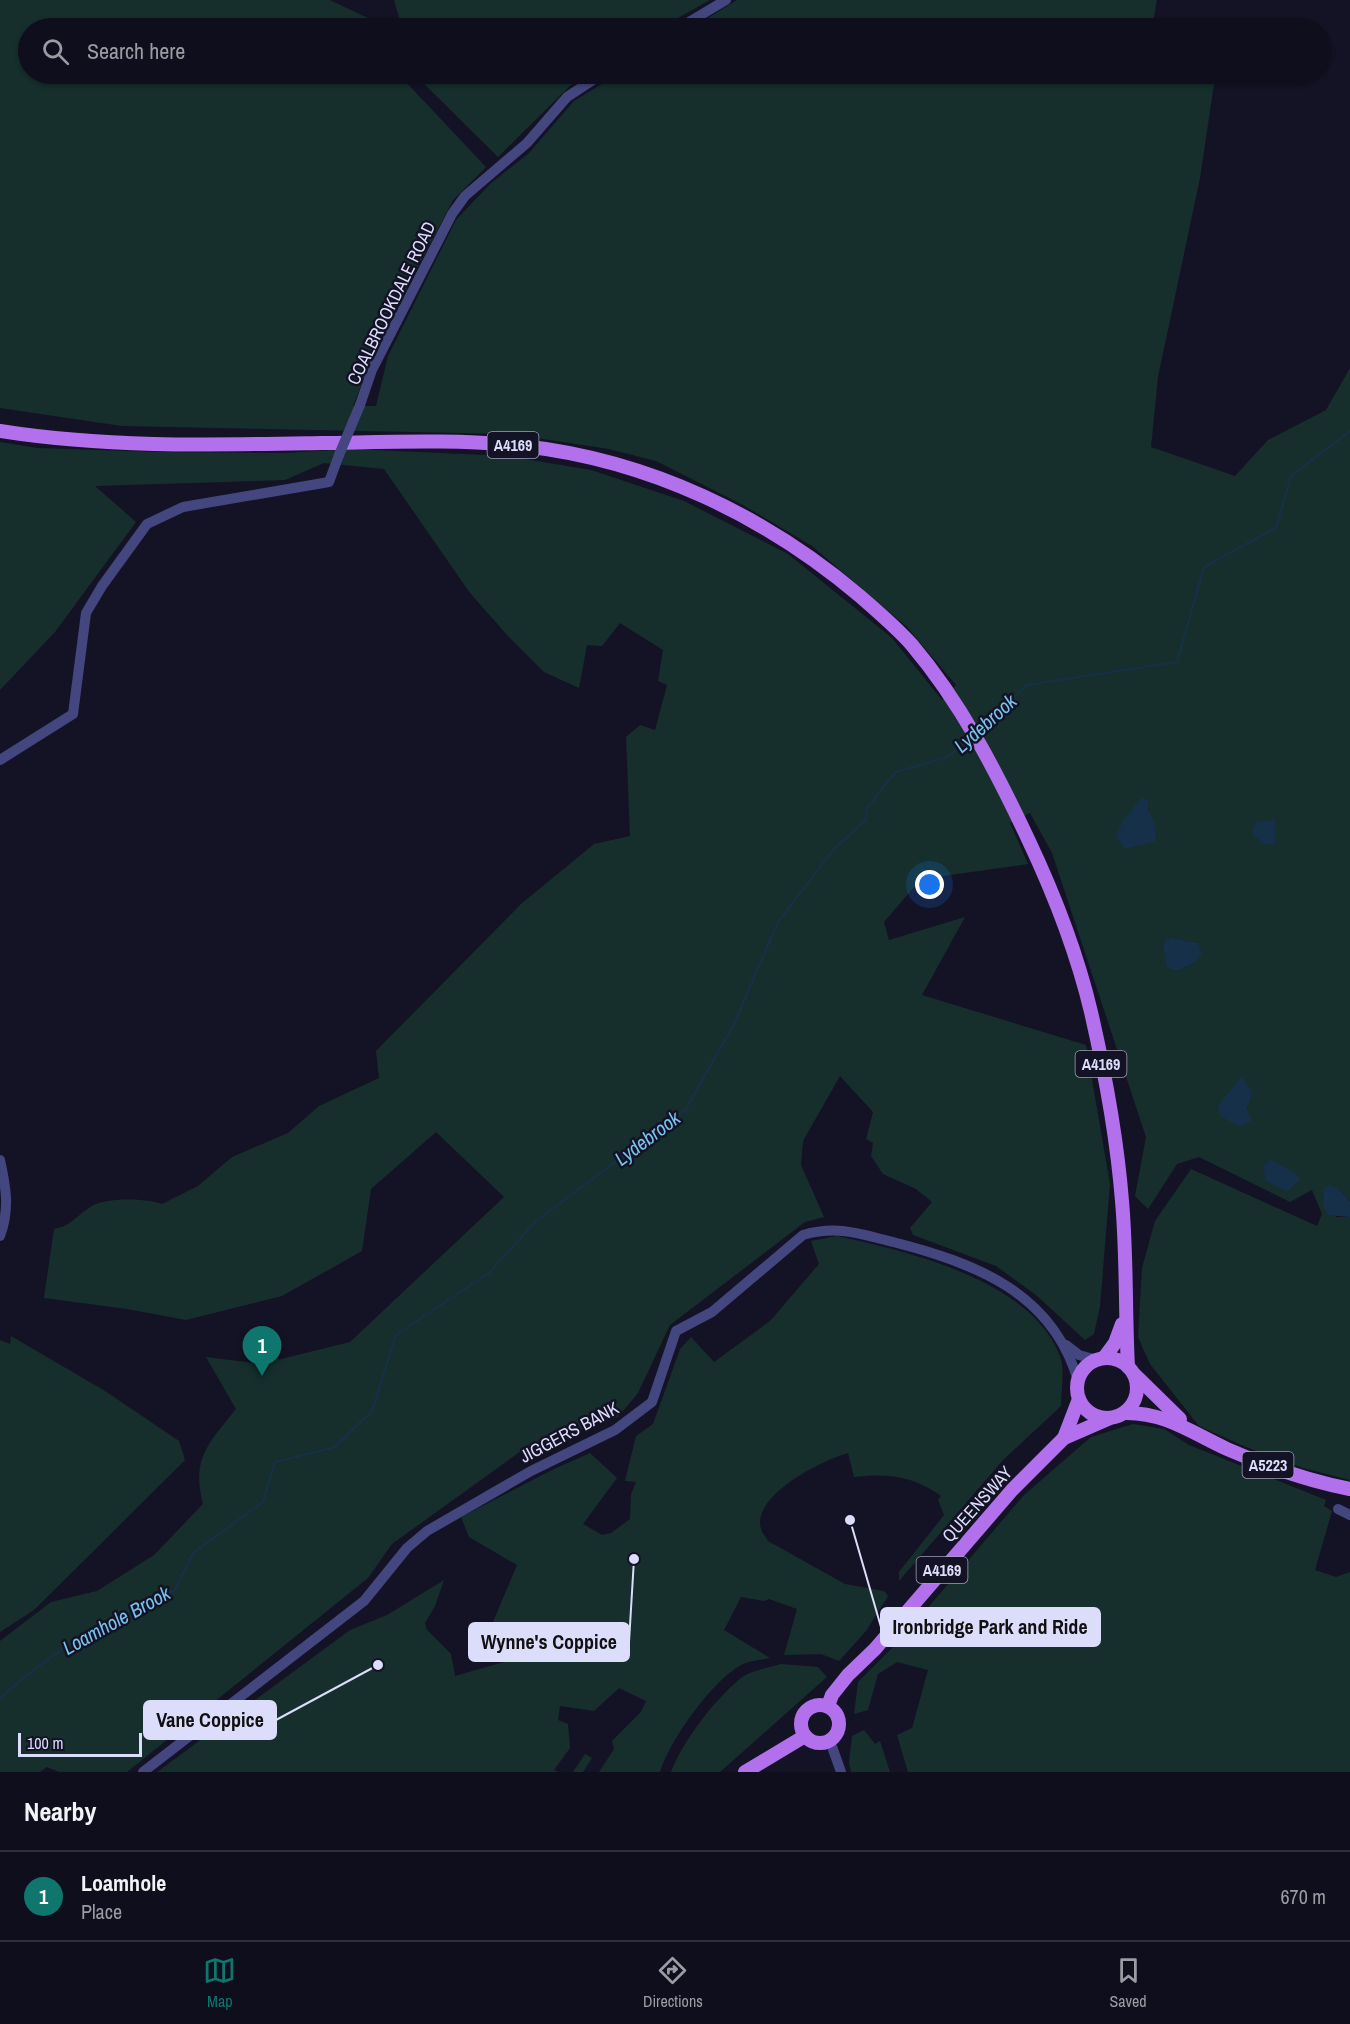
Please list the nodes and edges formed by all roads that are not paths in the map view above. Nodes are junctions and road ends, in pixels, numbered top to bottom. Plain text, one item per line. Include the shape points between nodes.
1 (726, 0) edge
2 (696, 18) edge
3 (587, 84) edge
4 (0, 431) edge
5 (0, 760) edge
6 (0, 1160) edge
7 (0, 1236) edge
8 (1124, 1319) junction
9 (1064, 1343) junction
10 (1100, 1359) junction
11 (1131, 1370) junction
12 (1078, 1382) junction
13 (1079, 1399) junction
14 (1124, 1413) junction
15 (1110, 1418) junction
16 (1191, 1428) junction
17 (1064, 1438) junction
18 (1350, 1489) edge
19 (1338, 1509) dead end
20 (1350, 1515) edge
21 (828, 1706) junction
22 (805, 1736) junction
23 (830, 1741) junction
24 (143, 1772) edge
25 (745, 1772) edge
26 (841, 1772) edge

1 - 2 street
3 - 5 street, COALBROOKDALE ROAD, bridge via 567,97 527,143 465,196 452,214 372,370 329,482 183,507 147,524 86,613 73,714
4 - 8 main road, A4169 via 59,440 134,443 441,440 526,446 592,459 706,496 799,548 910,642 947,691 990,761 1045,875 1092,1018 1122,1196 1128,1285
6 - 7 street via 7,1209
8 - 10 main road, A4169 via 1115,1343
8 - 11 main road, A4169
9 - 10 street, JIGGERS BANK via 1079,1355
9 - 12 street, JIGGERS BANK
9 - 24 street, JIGGERS BANK via 1024,1299 975,1267 842,1229 803,1235 712,1312 676,1331 652,1402 615,1430 531,1471 427,1531 407,1548 364,1600
10 - 11 main road via 1113,1359
10 - 12 main road via 1088,1365
11 - 14 main road via 1136,1382 1135,1399
11 - 16 main road, A5223
12 - 13 main road
13 - 15 main road via 1092,1414
13 - 17 main road, QUEENSWAY / A4169
14 - 15 main road
14 - 16 main road, A5223 via 1158,1416
15 - 17 main road, QUEENSWAY / A4169
16 - 18 main road, A5223 via 1226,1448 1279,1469
17 - 21 main road, QUEENSWAY / A4169 via 1011,1490 875,1649 848,1675
19 - 20 street
21 - 22 main road via 815,1706 805,1713 801,1724
21 - 23 main road via 840,1724
22 - 23 main road via 814,1743
22 - 25 main road
23 - 26 street

